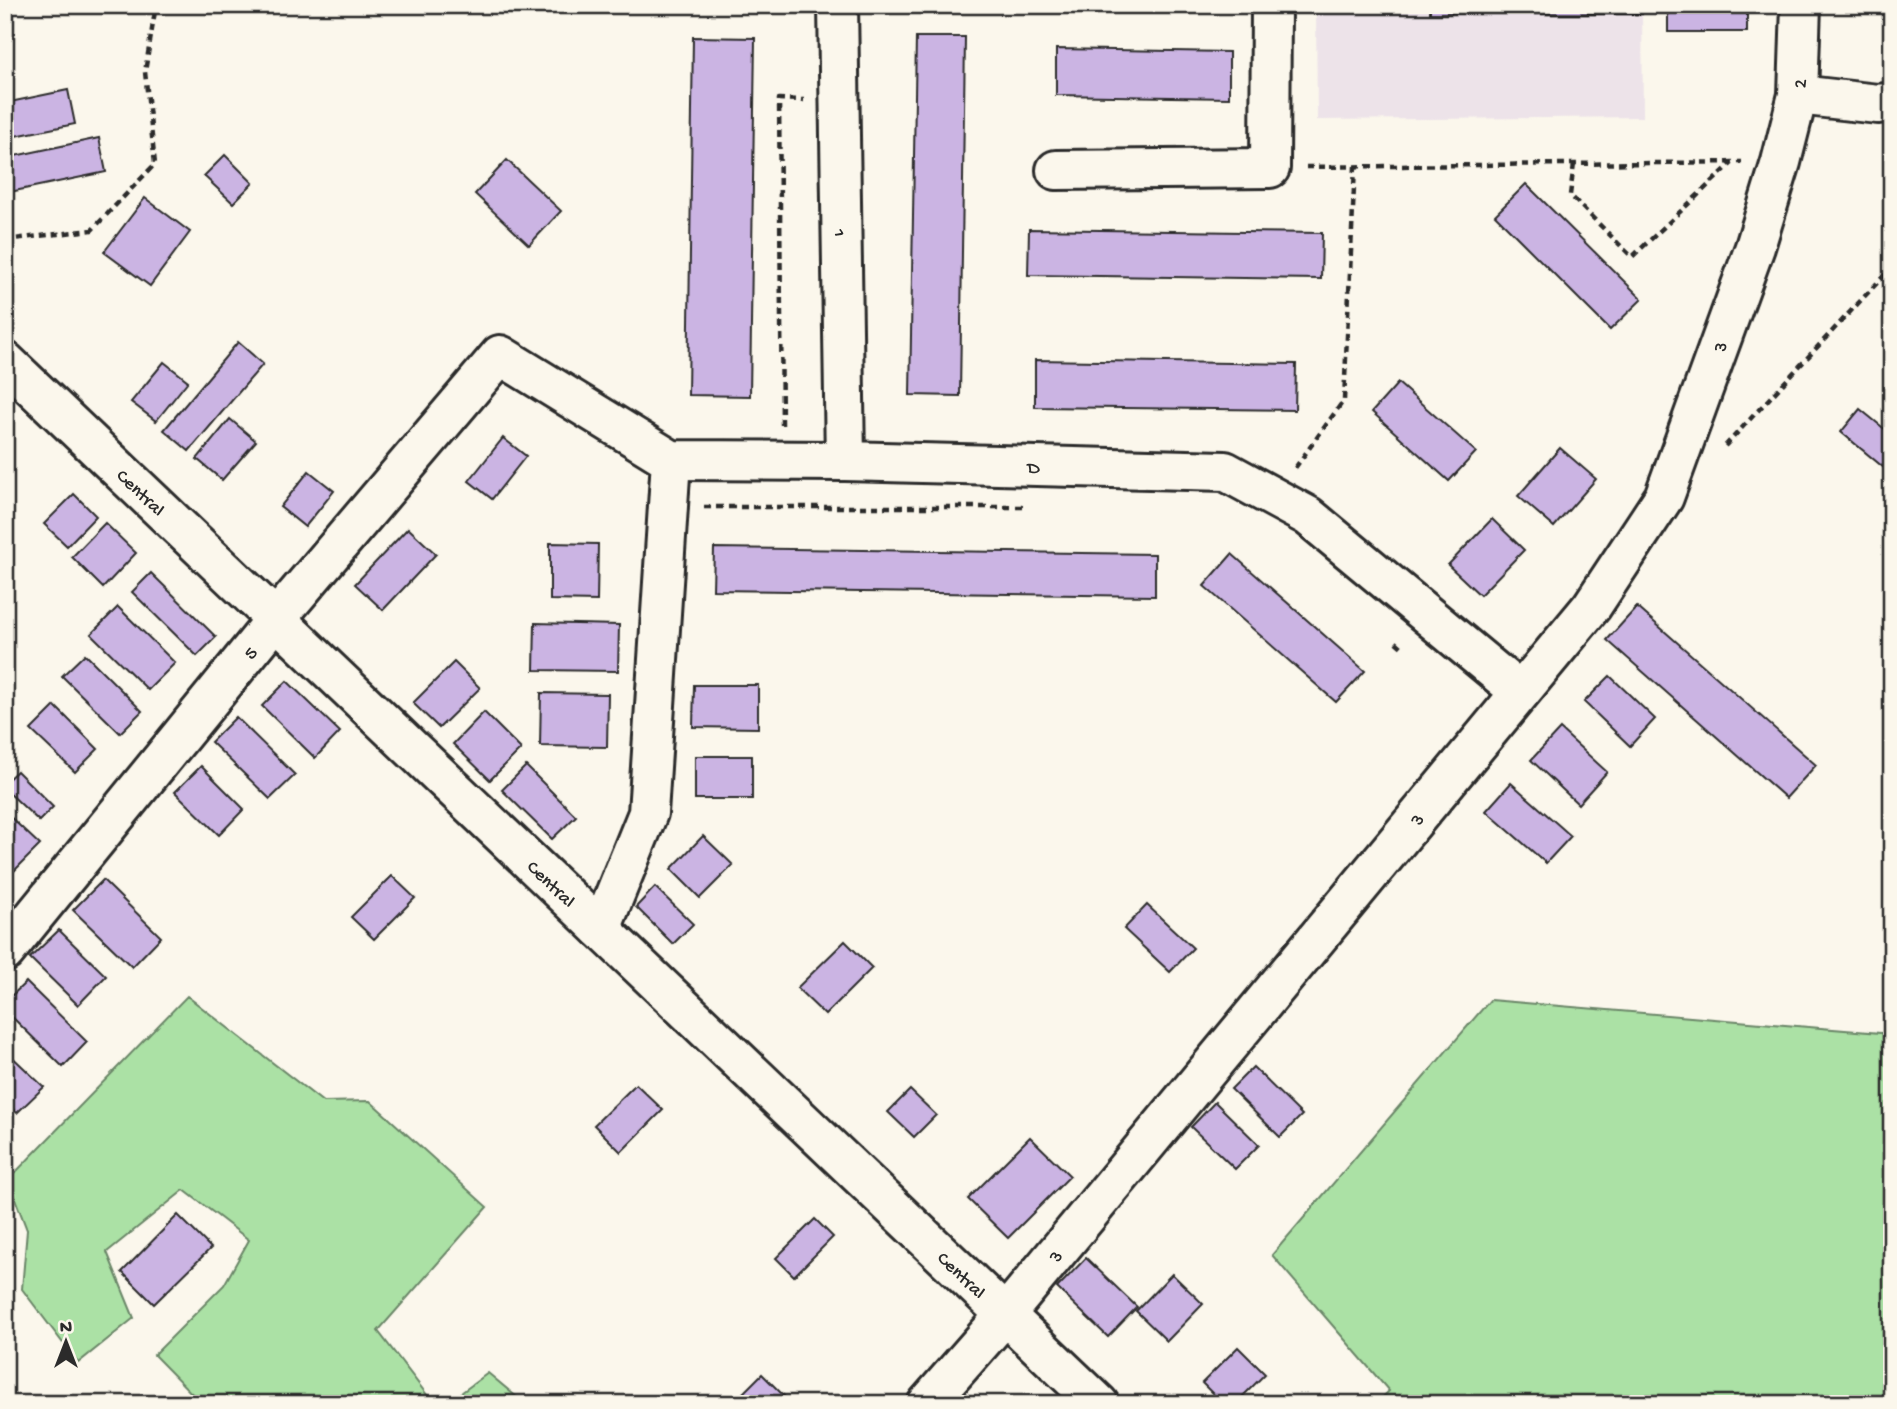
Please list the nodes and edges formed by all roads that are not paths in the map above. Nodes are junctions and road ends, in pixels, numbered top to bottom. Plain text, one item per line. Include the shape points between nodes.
1 (838, 5) edge
2 (1271, 5) edge
3 (1801, 5) edge
4 (1798, 95) junction
5 (1892, 102) edge
6 (1781, 162) joint
7 (1056, 170) dead end
8 (5, 360) edge
9 (671, 460) junction
10 (845, 461) junction
11 (276, 619) junction
12 (1520, 692) junction
13 (601, 929) junction
14 (5, 952) edge
15 (1005, 1314) junction
16 (927, 1404) edge
17 (1099, 1404) edge

1 - 10 street, 1
2 - 7 street via 1270,168
3 - 4 street, 2
4 - 5 street
4 - 6 street, 2
6 - 12 street, 3 via 1664,497 1592,606
8 - 11 street, Central
9 - 10 street, D
9 - 11 street, 5 via 500,355
9 - 13 street via 648,813
10 - 12 street, D via 1225,471 1308,516
11 - 13 street, Central
11 - 14 street, 5
12 - 15 street, 3
13 - 15 street, Central
15 - 16 street, 3
15 - 17 street, Central

